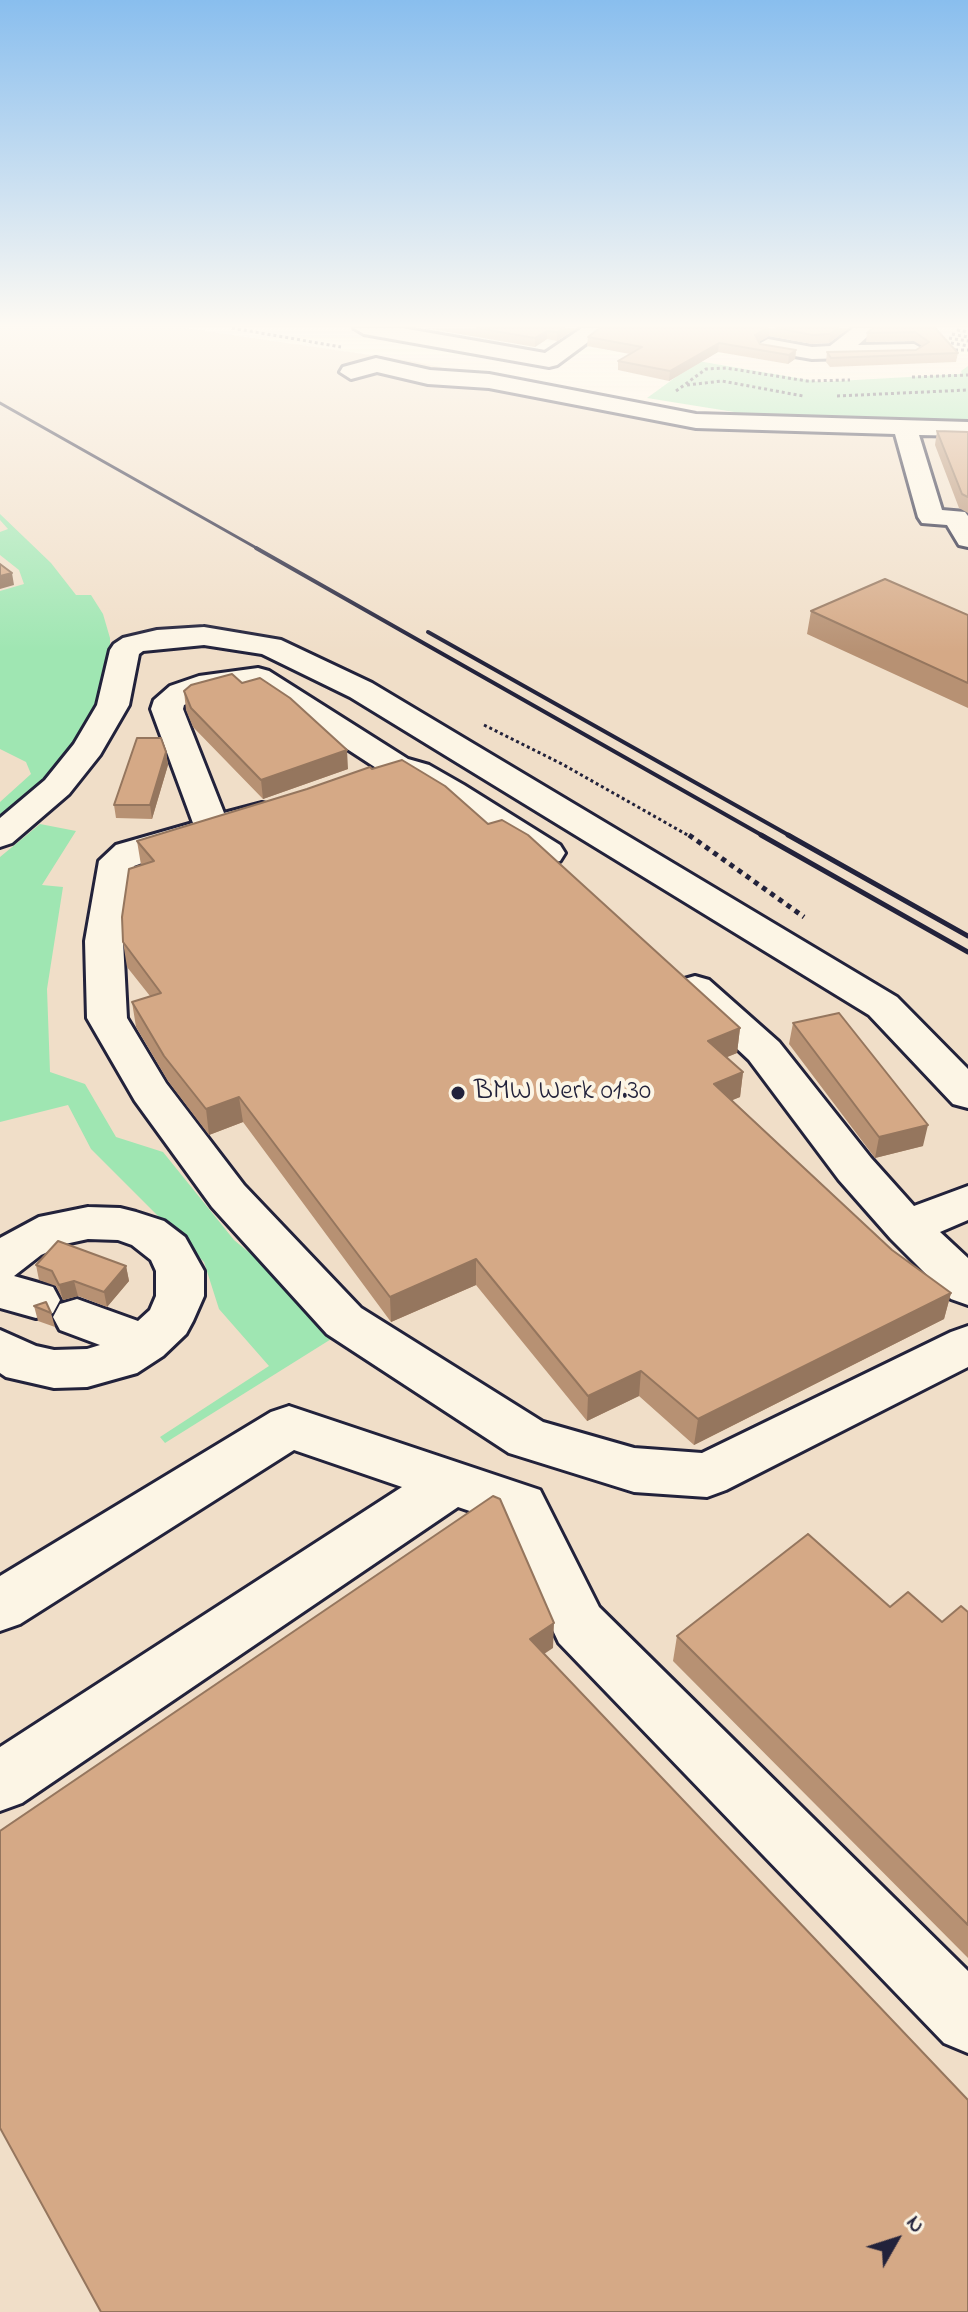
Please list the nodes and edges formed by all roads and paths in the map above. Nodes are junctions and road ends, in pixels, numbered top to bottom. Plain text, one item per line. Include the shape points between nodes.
1 (908, 436) edge
2 (968, 539) edge
3 (296, 803) edge
4 (212, 828) junction
5 (0, 836) edge
6 (577, 881) edge
7 (671, 966) edge
8 (968, 1094) edge
9 (968, 1202) edge
10 (907, 1227) junction
11 (0, 1263) edge
12 (968, 1287) edge
13 (38, 1303) edge
14 (146, 1343) junction
15 (968, 1345) edge
16 (0, 1349) edge
17 (453, 1482) junction
18 (0, 1606) edge
19 (0, 1782) edge
20 (968, 2019) edge

1 - 2 street via 931,517 956,518
3 - 4 street
4 - 6 street via 167,709 181,693 258,677 382,772 417,772 542,849
4 - 15 street via 117,861 104,941 107,1018 150,1091 228,1196 344,1321 527,1438 634,1470 707,1475
5 - 8 street via 57,787 88,748 113,705 125,650 152,639 204,636 270,646 361,690 883,1006
7 - 10 street via 764,1051
9 - 10 street
10 - 12 street
11 - 14 street via 55,1229 120,1224 148,1233 169,1249 180,1271 180,1296 169,1321
13 - 14 street
14 - 16 street via 119,1359 87,1368 24,1363
17 - 18 street via 289,1427
17 - 19 street
17 - 20 street via 521,1506 579,1625

